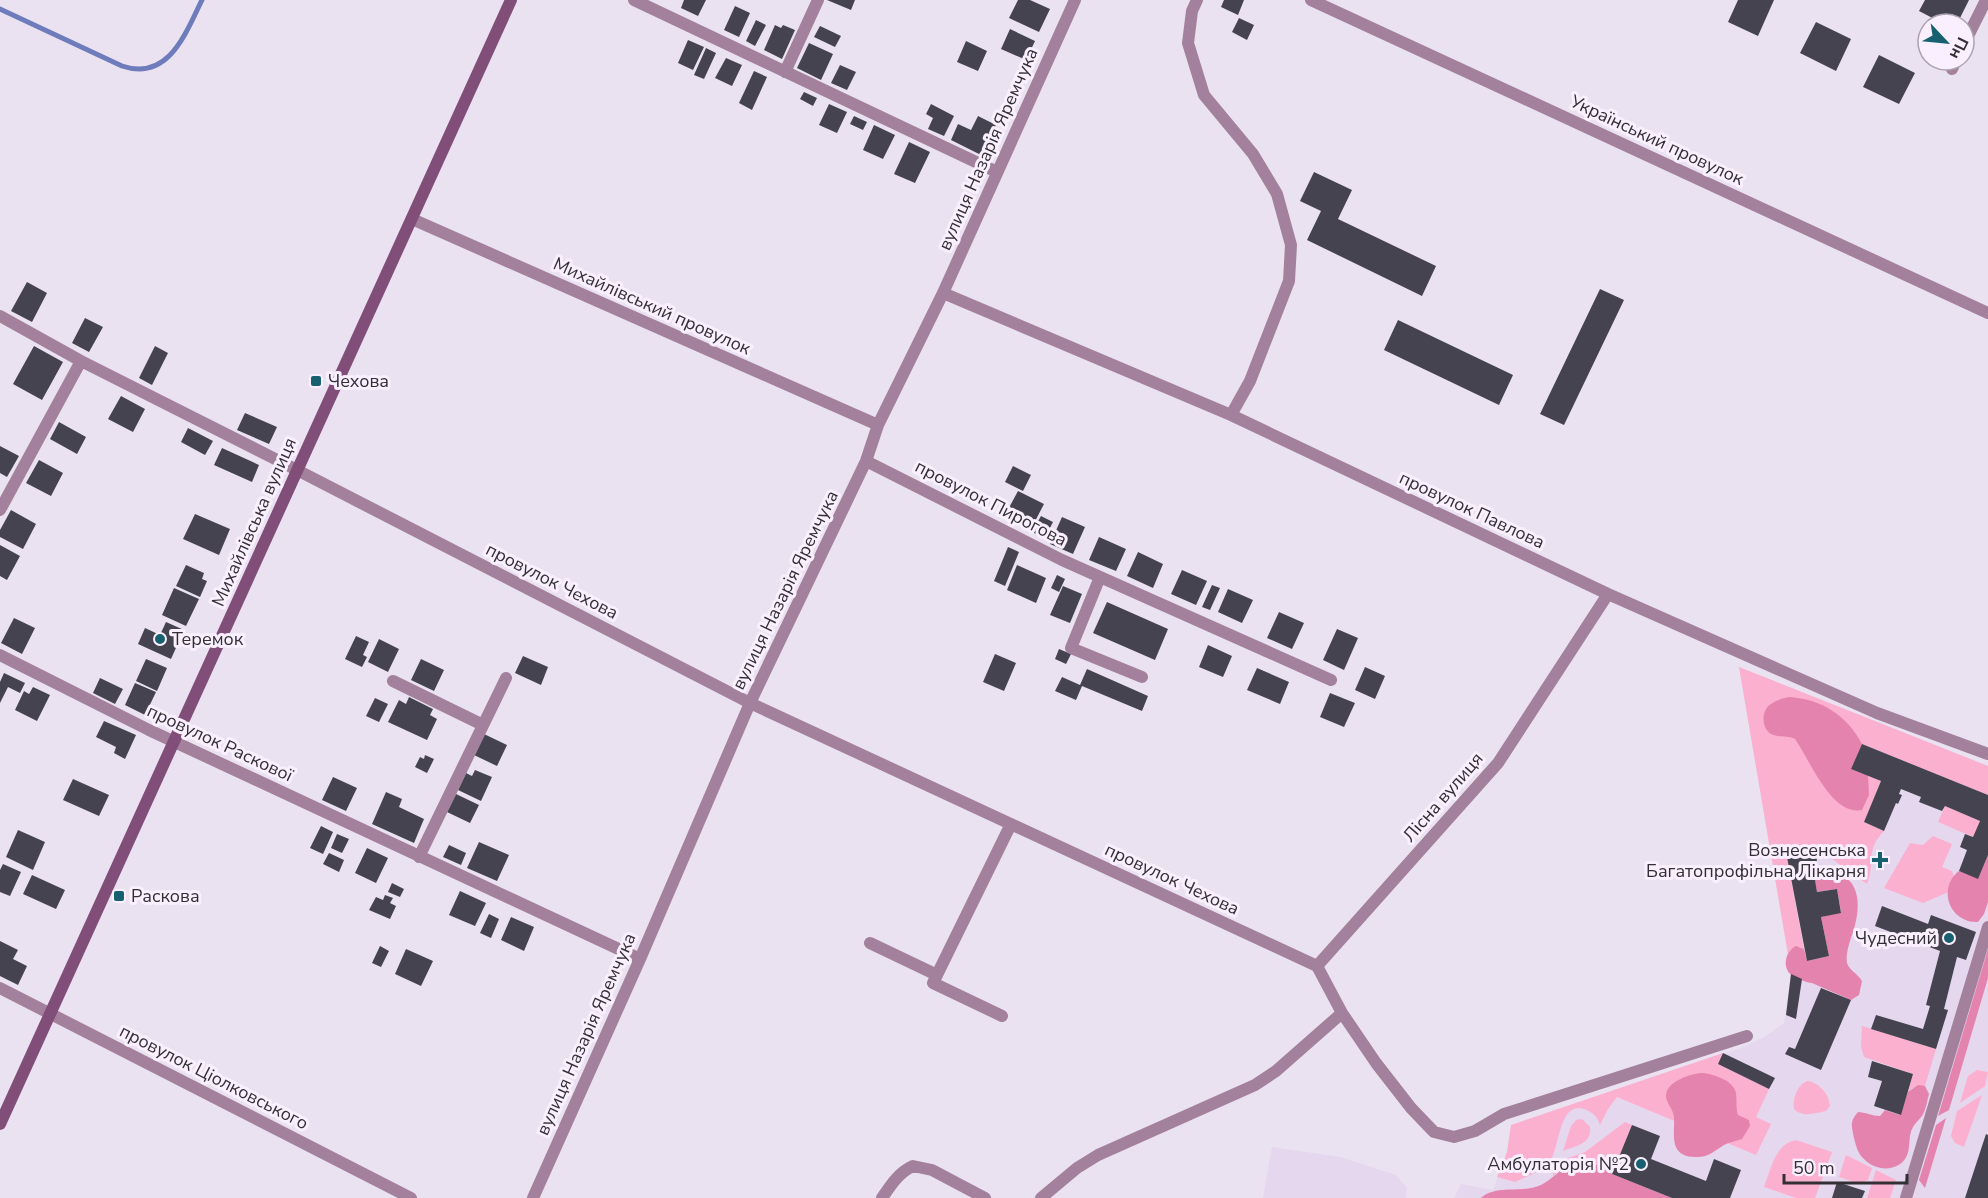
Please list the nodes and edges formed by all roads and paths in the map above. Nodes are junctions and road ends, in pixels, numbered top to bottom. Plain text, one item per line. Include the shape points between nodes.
1 (511, 0) edge
2 (634, 0) edge
3 (818, 0) edge
4 (1075, 0) edge
5 (1197, 0) edge
6 (1311, 0) edge
7 (1986, 0) edge
8 (1976, 20) edge
9 (785, 72) junction
10 (997, 172) junction
11 (412, 219) junction
12 (943, 293) junction
13 (1988, 313) edge
14 (0, 316) edge
15 (81, 361) junction
16 (1231, 415) junction
17 (878, 425) junction
18 (866, 461) junction
19 (297, 470) junction
20 (0, 510) edge
21 (1100, 577) junction
22 (1608, 594) junction
23 (3, 657) edge
24 (0, 670) edge
25 (1142, 677) dead end
26 (506, 678) dead end
27 (1331, 680) dead end
28 (393, 681) dead end
29 (750, 703) junction
30 (483, 725) junction
31 (174, 741) junction
32 (1988, 754) edge
33 (1011, 824) junction
34 (419, 857) junction
35 (1988, 927) edge
36 (870, 943) dead end
37 (640, 959) junction
38 (1317, 966) junction
39 (938, 975) junction
40 (0, 988) edge
41 (50, 1013) junction
42 (1342, 1013) junction
43 (1002, 1016) dead end
44 (1747, 1036) dead end
45 (0, 1124) edge
46 (411, 1198) edge
47 (533, 1198) edge
48 (882, 1198) edge
49 (985, 1198) edge
50 (1041, 1198) edge
51 (1906, 1198) edge

1 - 11 main road, Михайлівська вулиця
2 - 9 street
3 - 9 street
4 - 10 street, вулиця Назарія Яремчука
5 - 16 street via 1188,43 1204,95 1253,154 1277,194 1291,245 1288,281 1250,381
6 - 13 street, Український провулок
7 - 8 street
9 - 10 street
10 - 12 street, вулиця Назарія Яремчука
11 - 17 street, Михайлівський провулок
11 - 19 main road, Михайлівська вулиця
12 - 16 street, провулок Павлова
12 - 17 street, вулиця Назарія Яремчука
14 - 15 street, провулок Чехова
15 - 19 street, провулок Чехова
15 - 20 street
16 - 22 street, провулок Павлова
17 - 18 street, вулиця Назарія Яремчука
18 - 21 street, провулок Пирогова
18 - 29 street, вулиця Назарія Яремчука
19 - 29 street, провулок Чехова
19 - 31 main road, Михайлівська вулиця
21 - 25 street via 1071,648
21 - 27 street, провулок Пирогова
22 - 32 street, провулок Павлова via 1877,713
22 - 38 street, Лісна вулиця via 1498,763
23 - 24 street, провулок Раскової
23 - 31 street, провулок Раскової
26 - 30 street
28 - 30 street
29 - 33 street, провулок Чехова
29 - 37 street, вулиця Назарія Яремчука
30 - 34 street
31 - 34 street, провулок Раскової
31 - 41 main road, Михайлівська вулиця
33 - 38 street, провулок Чехова
33 - 39 street
34 - 37 street, провулок Раскової
35 - 51 street
36 - 39 street
37 - 47 street, вулиця Назарія Яремчука
38 - 42 street
39 - 43 street via 933,983
40 - 41 street, провулок Ціолковського
41 - 45 main road, Михайлівська вулиця
41 - 46 street, провулок Ціолковського
42 - 44 street via 1411,1108 1434,1132 1454,1137 1475,1131 1504,1114
42 - 50 street via 1255,1085 1098,1155
48 - 49 street via 896,1178 913,1166 932,1170

